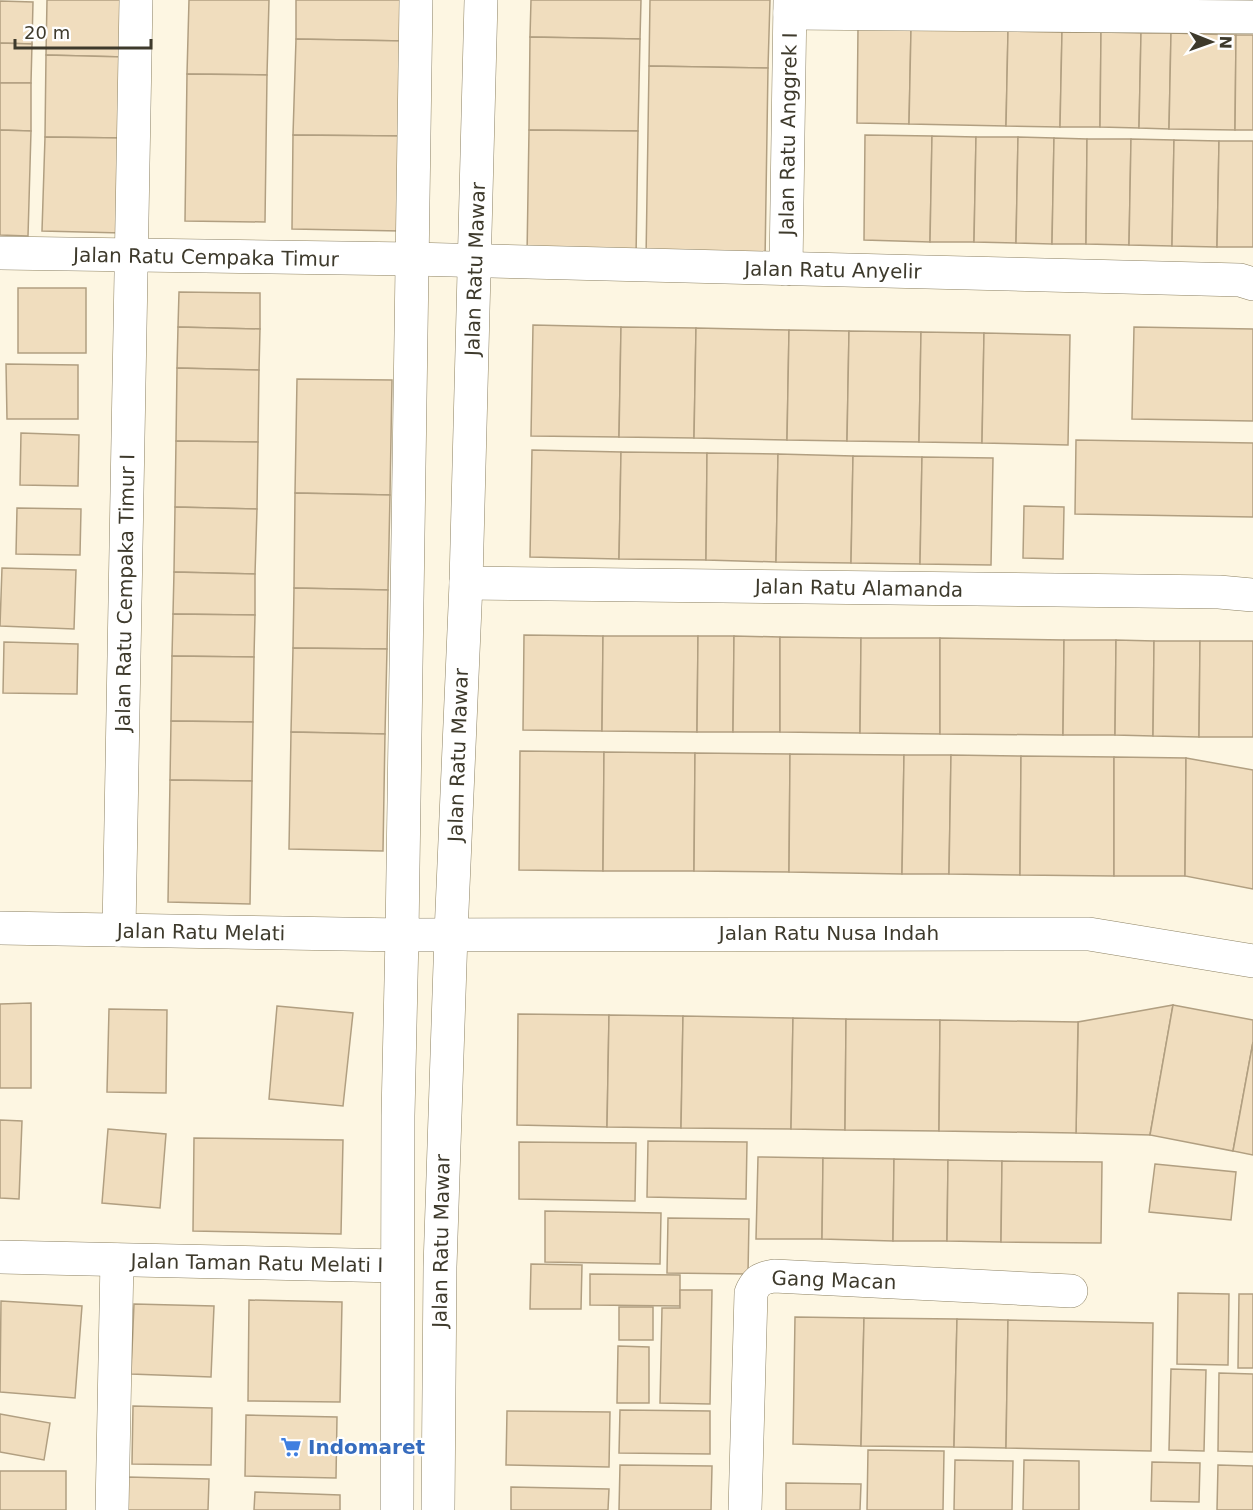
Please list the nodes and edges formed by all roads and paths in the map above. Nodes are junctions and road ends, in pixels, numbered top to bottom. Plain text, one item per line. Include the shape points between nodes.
1 (136, 0) edge
2 (416, 0) edge
3 (481, 0) edge
4 (790, 7) edge
5 (1253, 17) edge
6 (0, 253) edge
7 (131, 256) junction
8 (412, 259) junction
9 (475, 261) junction
10 (786, 268) junction
11 (1253, 284) edge
12 (466, 583) junction
13 (1253, 595) edge
14 (0, 928) edge
15 (118, 930) junction
16 (451, 934) junction
17 (402, 935) junction
18 (1253, 961) edge
19 (0, 1257) edge
20 (117, 1260) junction
21 (397, 1266) junction
22 (1071, 1290) dead end
23 (112, 1510) edge
24 (398, 1510) edge
25 (438, 1510) edge
26 (745, 1510) edge

1 - 7 street, Jalan Ratu Cempaka Timur I
2 - 8 street
3 - 9 street, Jalan Ratu Mawar
4 - 5 street
4 - 10 street, Jalan Ratu Anggrek I
6 - 7 street, Jalan Ratu Cempaka Timur
7 - 8 street, Jalan Ratu Cempaka Timur
7 - 15 street, Jalan Ratu Cempaka Timur I
8 - 9 street, Jalan Ratu Anyelir
8 - 17 street
9 - 10 street, Jalan Ratu Anyelir
9 - 12 street, Jalan Ratu Mawar
10 - 11 street, Jalan Ratu Anyelir via 1240,280
12 - 13 street, Jalan Ratu Alamanda
12 - 16 street, Jalan Ratu Mawar
14 - 15 street, Jalan Ratu Melati
15 - 17 street, Jalan Ratu Melati
16 - 17 street, Jalan Ratu Nusa Indah
16 - 18 street, Jalan Ratu Nusa Indah via 1089,934
16 - 25 street, Jalan Ratu Mawar via 440,1267
17 - 21 street
19 - 20 street, Jalan Taman Ratu Melati I
20 - 21 street, Jalan Taman Ratu Melati I
20 - 23 street, Jalan Taman Ratu Melati I
21 - 24 street
22 - 26 street, Gang Macan via 774,1276 755,1283 751,1293

